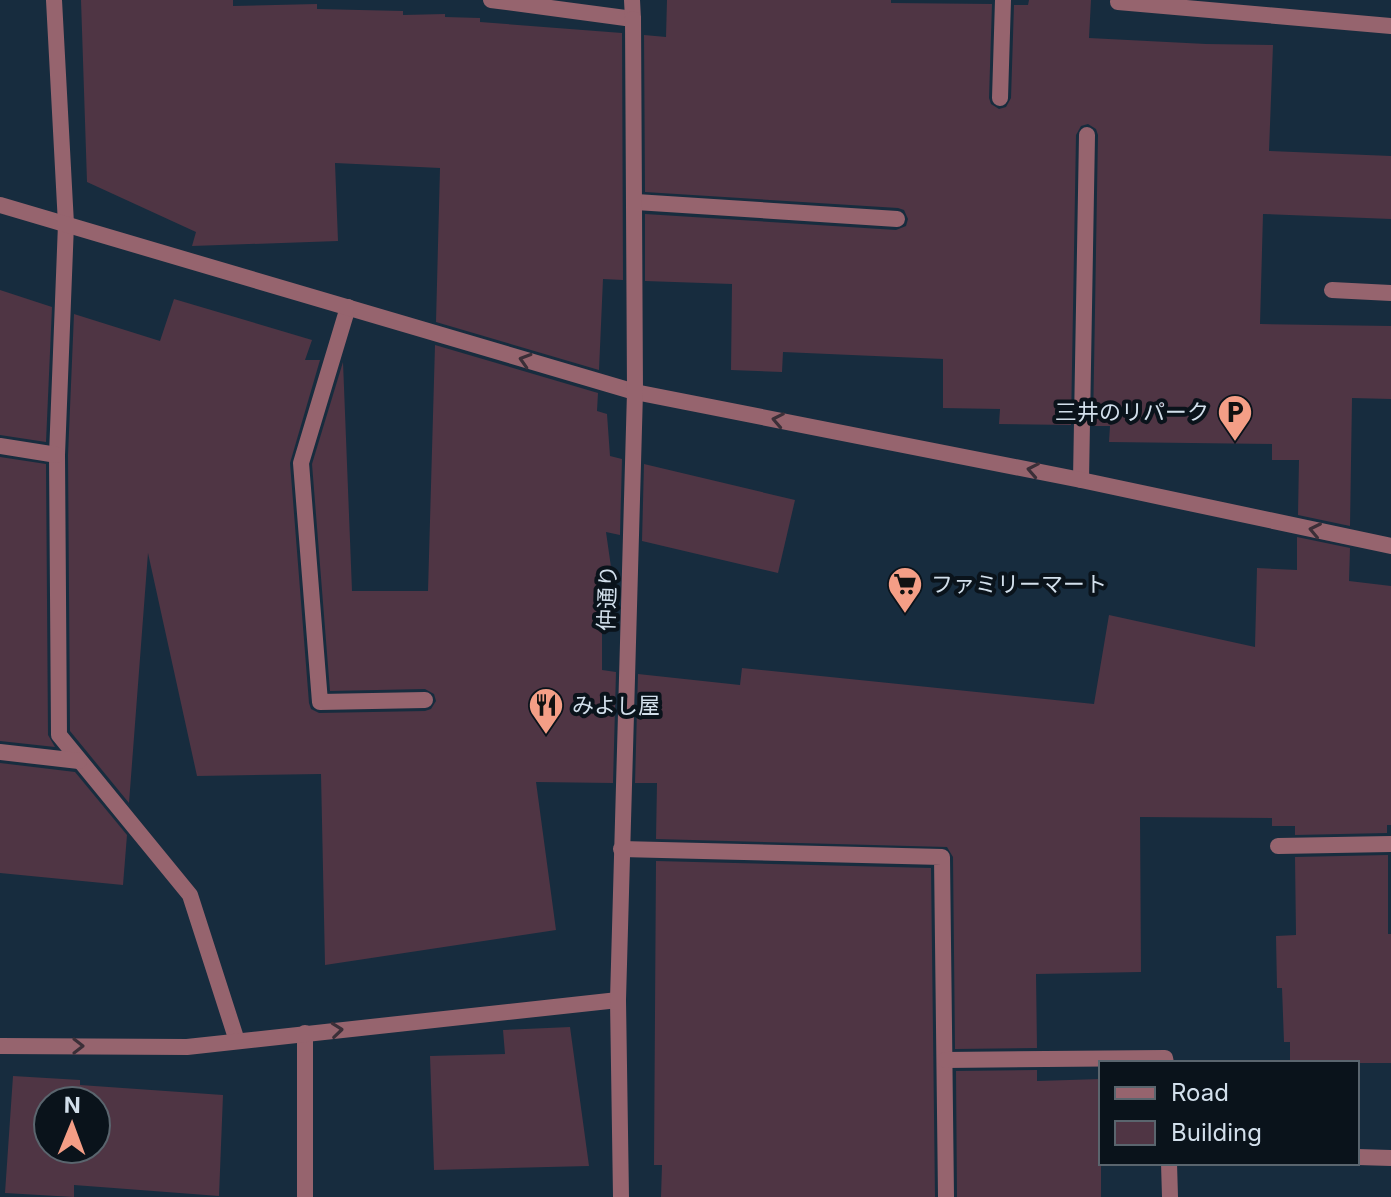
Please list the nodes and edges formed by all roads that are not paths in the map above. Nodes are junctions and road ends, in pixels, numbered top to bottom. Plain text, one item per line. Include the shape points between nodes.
1 (54, 0) edge
2 (491, 0) edge
3 (632, 0) edge
4 (1003, 0) edge
5 (1118, 2) dead end
6 (633, 19) junction
7 (1391, 26) edge
8 (1000, 98) dead end
9 (1087, 135) dead end
10 (636, 202) junction
11 (0, 205) edge
12 (897, 219) dead end
13 (66, 224) junction
14 (1332, 290) dead end
15 (1391, 293) edge
16 (348, 307) junction
17 (635, 392) junction
18 (0, 446) edge
19 (57, 455) junction
20 (1081, 480) junction
21 (1391, 546) edge
22 (425, 700) dead end
23 (0, 752) edge
24 (79, 761) junction
25 (1391, 844) edge
26 (1278, 846) dead end
27 (621, 849) junction
28 (618, 1000) junction
29 (305, 1033) junction
30 (237, 1041) junction
31 (0, 1046) edge
32 (945, 1060) junction
33 (1166, 1061) edge
34 (1359, 1157) edge
35 (1391, 1158) edge
36 (1169, 1165) edge
37 (305, 1197) edge
38 (621, 1197) edge
39 (946, 1197) edge
40 (1170, 1197) edge

1 - 13 street
2 - 6 street
3 - 6 street, 仲通り
4 - 8 street
5 - 7 street
6 - 10 street, 仲通り
9 - 20 street
10 - 12 street
10 - 17 street, 仲通り
11 - 13 street
13 - 16 street
13 - 19 street
14 - 15 street
17 -> 16 street
16 - 22 street via 301,463 320,702
20 -> 17 street
17 - 27 street, 仲通り
18 - 19 street
19 - 24 street via 59,735
21 -> 20 street
23 - 24 street
24 - 30 street via 190,895
25 - 26 street
27 - 28 street, 仲通り
27 - 32 street via 942,857
29 -> 28 street
28 - 38 street, 仲通り
29 - 30 street
29 - 37 street
31 -> 30 street via 187,1047
32 - 33 street
32 - 39 street
34 - 35 street
36 - 40 street

